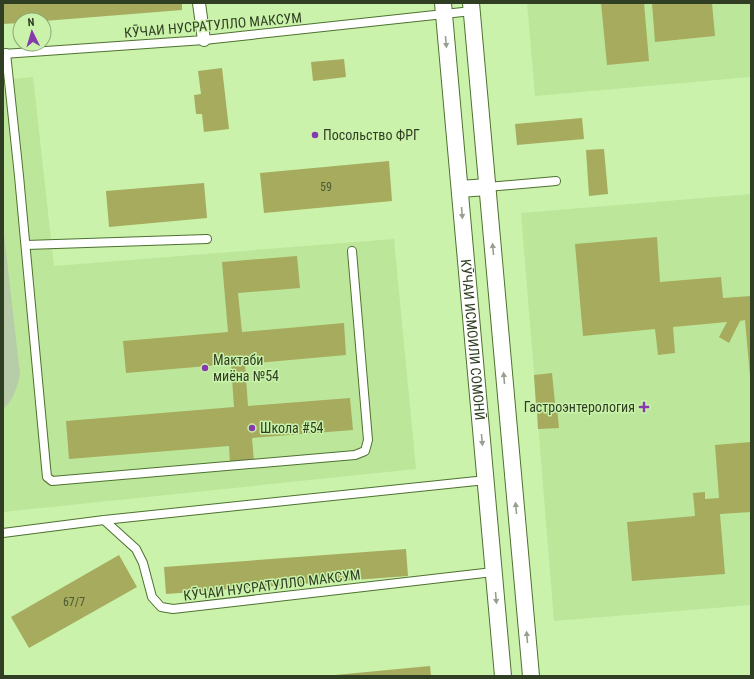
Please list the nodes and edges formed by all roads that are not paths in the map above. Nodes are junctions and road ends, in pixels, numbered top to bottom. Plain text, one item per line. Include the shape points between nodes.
1 (199, 3) edge
2 (472, 7) edge
3 (443, 9) edge
4 (204, 40) junction
5 (5, 53) edge
6 (556, 181) dead end
7 (487, 187) junction
8 (460, 189) junction
9 (207, 239) dead end
10 (26, 245) junction
11 (352, 251) dead end
12 (486, 480) junction
13 (104, 520) junction
14 (3, 533) edge
15 (494, 572) junction
16 (503, 676) edge
17 (530, 676) edge

1 - 4 street
2 - 3 lane, КӮЧАИ НУСРАТУЛЛО МАКСУМ
2 - 7 street, КӮЧАИ ИСМОИЛИ СОМОНӢ
3 - 4 lane, КӮЧАИ НУСРАТУЛЛО МАКСУМ
3 -> 8 street, КӮЧАИ ИСМОИЛИ СОМОНӢ
4 - 5 lane, КӮЧАИ НУСРАТУЛЛО МАКСУМ
5 - 10 lane
6 - 7 lane
7 - 8 street
17 -> 7 street, КӮЧАИ ИСМОИЛИ СОМОНӢ
8 -> 12 street, КӮЧАИ ИСМОИЛИ СОМОНӢ
9 - 10 lane
10 - 11 lane via 47,477 52,481 355,455 365,452 368,440
12 - 13 lane
12 - 15 street, КӮЧАИ ИСМОИЛИ СОМОНӢ
13 - 14 lane
13 - 15 lane, КӮЧАИ НУСРАТУЛЛО МАКСУМ via 136,549 143,563 152,597 161,607 173,609
15 -> 16 street, КӮЧАИ ИСМОИЛИ СОМОНӢ

